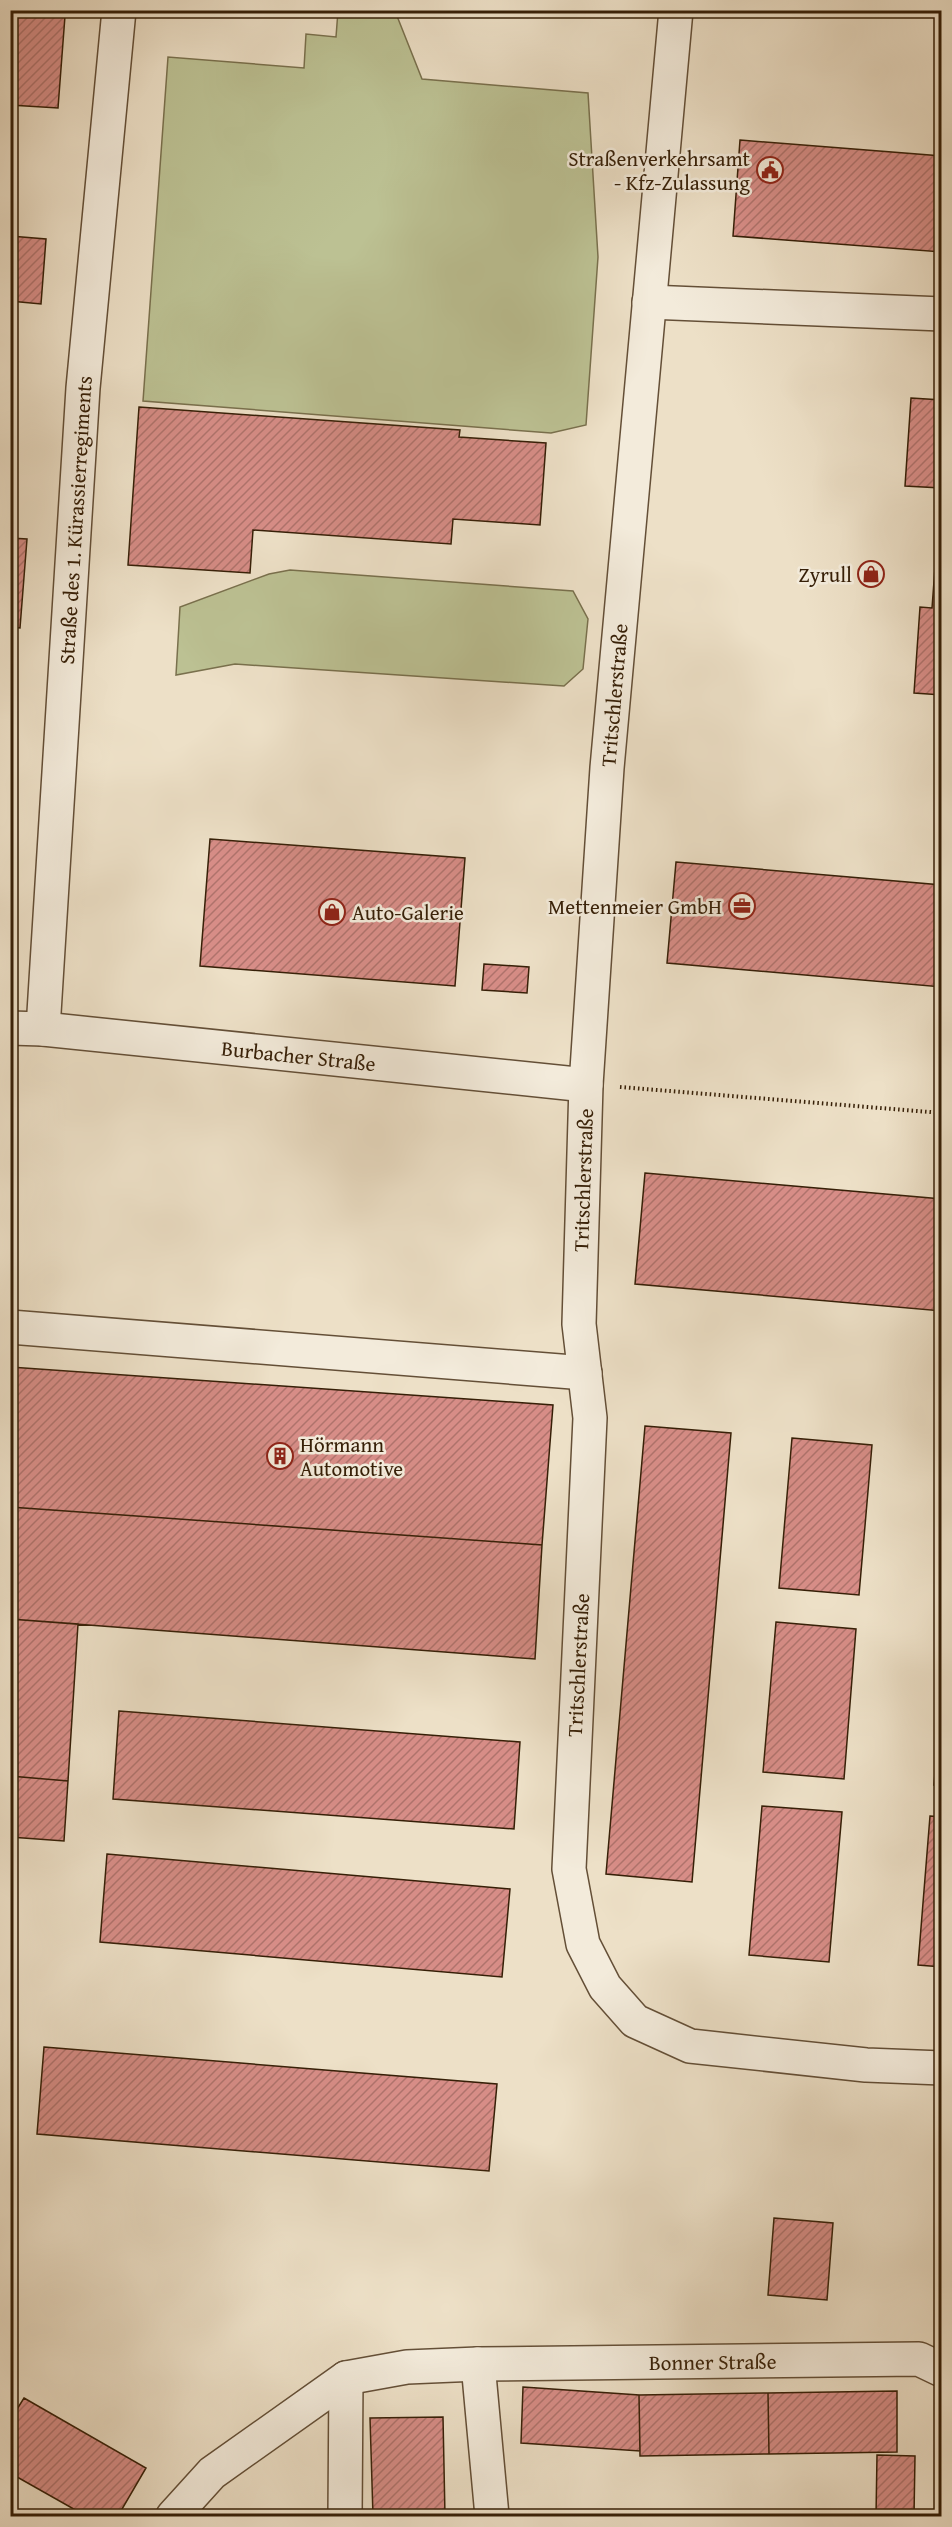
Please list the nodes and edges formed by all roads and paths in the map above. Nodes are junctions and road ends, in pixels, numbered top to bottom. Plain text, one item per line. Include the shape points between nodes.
1 (119, 10) edge
2 (676, 10) edge
3 (649, 302) junction
4 (942, 314) edge
5 (10, 1028) edge
6 (43, 1029) junction
7 (586, 1084) junction
8 (942, 1113) edge
9 (10, 1327) edge
10 (585, 1373) junction
11 (942, 2068) edge
12 (478, 2364) junction
13 (942, 2370) edge
14 (346, 2378) junction
15 (173, 2517) edge
16 (345, 2517) edge
17 (492, 2517) edge

1 - 6 street, Straße des 1. Kürassierregiments via 83,388
2 - 3 street, Tritschlerstraße
3 - 4 street
3 - 7 street, Tritschlerstraße via 608,768
5 - 6 street, Burbacher Straße
6 - 7 street, Burbacher Straße
7 - 8 path
7 - 10 street, Tritschlerstraße via 579,1324
9 - 10 street
10 - 11 street, Tritschlerstraße via 590,1418 569,1869 583,1944 605,1987 635,2021 690,2046 866,2066
12 - 13 street, Bonner Straße via 919,2359
12 - 14 street, Bonner Straße via 407,2367
12 - 17 street
14 - 15 street, Bonner Straße via 212,2473
14 - 16 street

